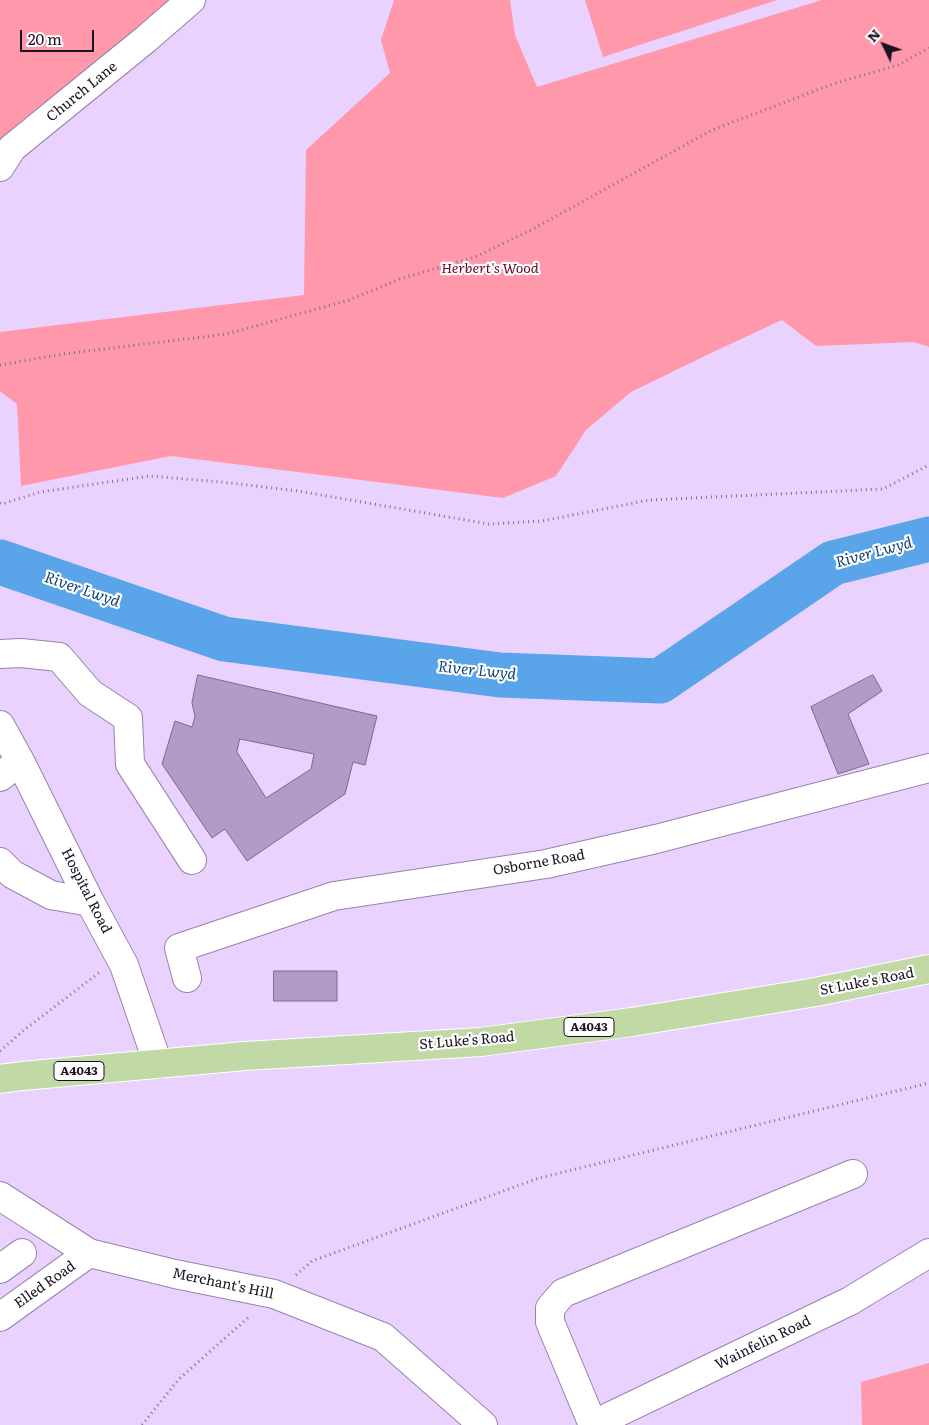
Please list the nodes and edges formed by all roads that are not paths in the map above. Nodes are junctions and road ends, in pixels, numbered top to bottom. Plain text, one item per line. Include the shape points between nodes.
1 (191, 0) edge
2 (0, 167) edge
3 (0, 654) edge
4 (0, 725) edge
5 (10, 768) edge
6 (929, 768) edge
7 (192, 860) dead end
8 (0, 862) edge
9 (90, 902) junction
10 (929, 970) edge
11 (187, 978) dead end
12 (158, 1064) junction
13 (0, 1080) edge
14 (853, 1174) dead end
15 (0, 1196) edge
16 (22, 1253) dead end
17 (89, 1253) junction
18 (929, 1253) edge
19 (0, 1269) edge
20 (0, 1317) edge
21 (484, 1425) edge
22 (593, 1425) edge

1 - 2 street, Church Lane via 12,148
3 - 7 street via 59,658 90,693 128,718 130,764
4 - 5 street, Hospital Road
5 - 9 street, Hospital Road
6 - 11 street, Osborne Road via 546,864 334,896 179,948
8 - 9 street via 12,874 51,895
9 - 12 street, Hospital Road via 124,964
10 - 12 main road, St Luke's Road / A4043 via 632,1022 481,1042
12 - 13 main road, St Luke's Road / A4043
14 - 22 street via 563,1293 550,1308 550,1322
15 - 17 street, Merchant's Hill
16 - 19 street
17 - 20 street, Elled Road
17 - 21 street, Merchant's Hill via 274,1294 383,1337
18 - 22 street, Wainfelin Road via 850,1301

